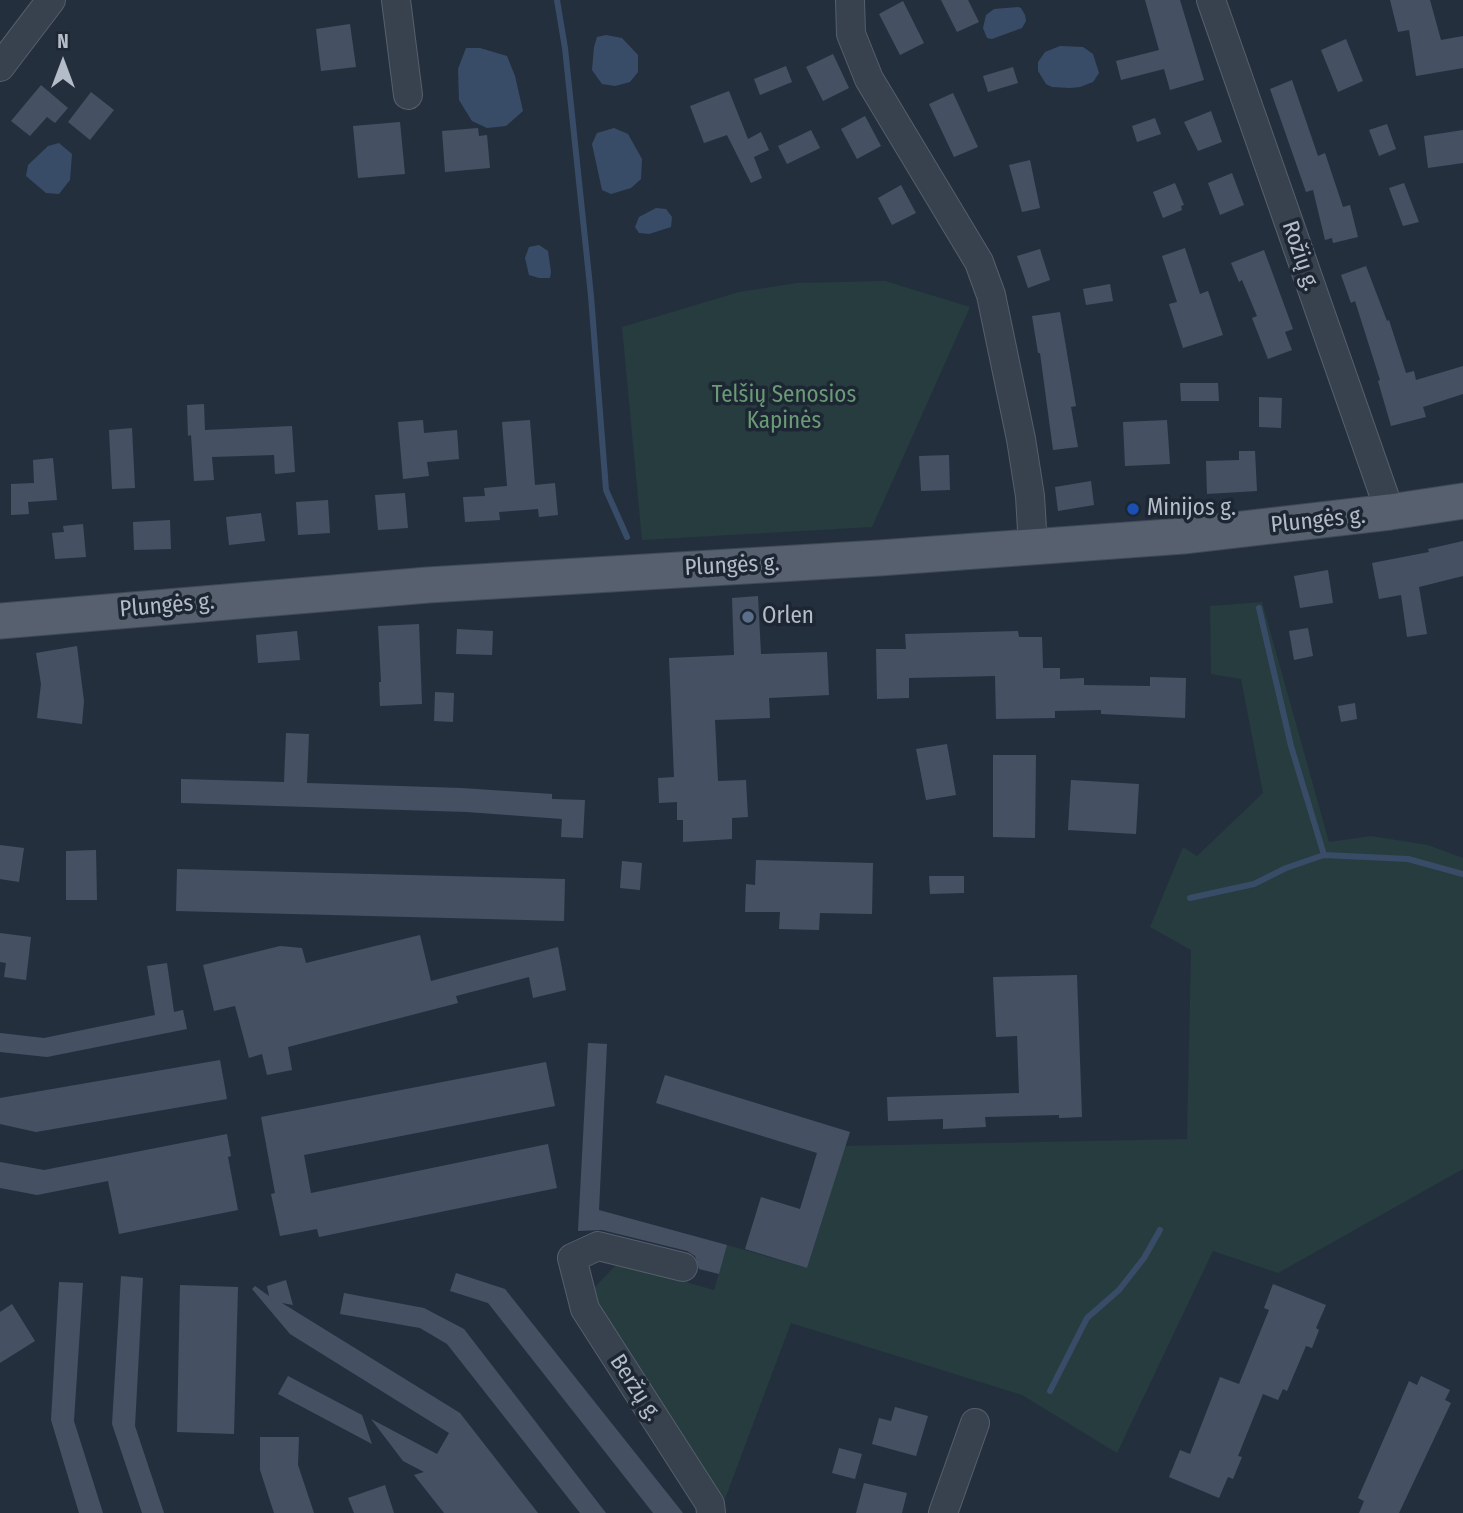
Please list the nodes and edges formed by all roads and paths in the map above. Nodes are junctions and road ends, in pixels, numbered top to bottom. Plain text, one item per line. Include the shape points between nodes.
1 (51, 0) edge
2 (396, 0) edge
3 (850, 0) edge
4 (1211, 0) edge
5 (0, 67) edge
6 (408, 95) dead end
7 (1463, 501) edge
8 (1390, 512) junction
9 (1032, 547) junction
10 (0, 621) edge
11 (683, 1267) dead end
12 (975, 1423) dead end
13 (711, 1513) edge
14 (943, 1513) edge

1 - 5 street
2 - 6 street
3 - 9 street via 851,34 869,79 979,262 991,295 1021,439
4 - 8 street, Rožių g.
7 - 8 main road, Plungės g.
8 - 9 main road, Plungės g. via 1183,536
9 - 10 main road, Plungės g. via 428,585
11 - 13 street, Beržų g. via 598,1246 572,1258 585,1309 710,1504
12 - 14 street

